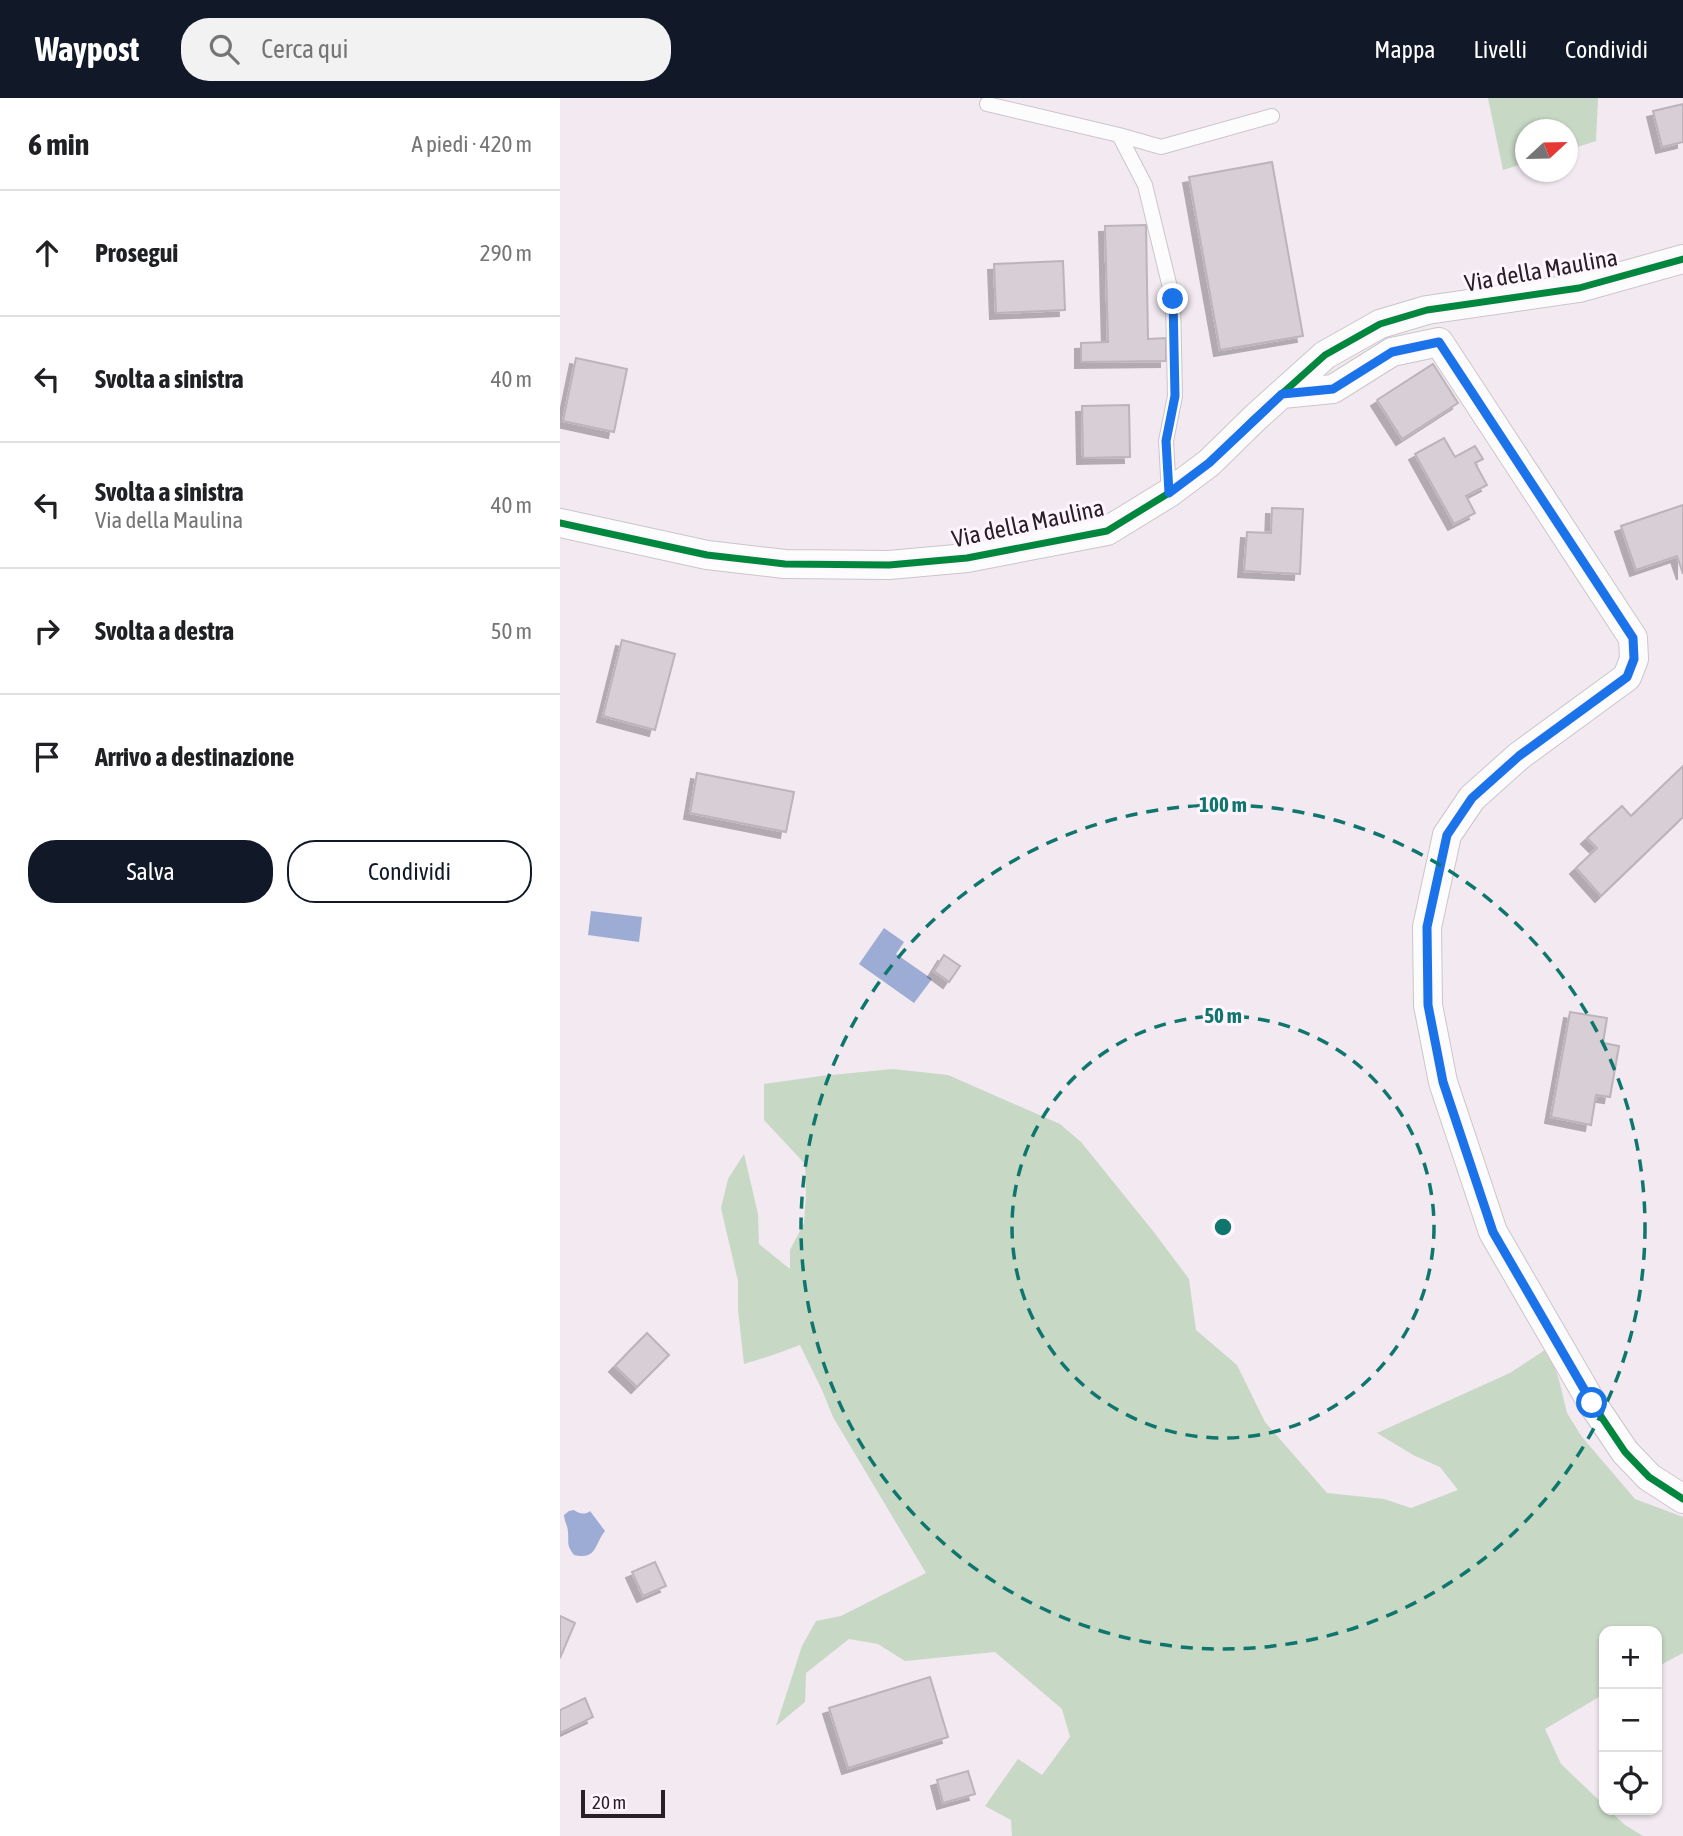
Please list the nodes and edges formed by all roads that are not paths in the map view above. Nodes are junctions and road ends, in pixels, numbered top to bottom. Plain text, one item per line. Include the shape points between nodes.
1 (987, 104) dead end
2 (1272, 116) dead end
3 (1119, 135) junction
4 (1683, 259) edge
5 (1282, 394) junction
6 (1169, 493) junction
7 (560, 523) edge
8 (1683, 1499) edge

1 - 3 lane
2 - 3 lane via 1161,147
3 - 6 lane via 1145,186 1173,299 1175,396 1166,441
4 - 5 street, Via della Maulina via 1579,288 1427,310 1380,324 1325,355
5 - 6 street, Via della Maulina via 1209,463
5 - 8 street via 1333,389 1392,352 1439,342 1633,638 1634,659 1627,677 1519,756 1472,798 1447,835 1427,927 1428,1005 1443,1082 1493,1232 1625,1452 1649,1477
6 - 7 street, Via della Maulina via 1107,531 967,558 889,565 785,564 707,555

